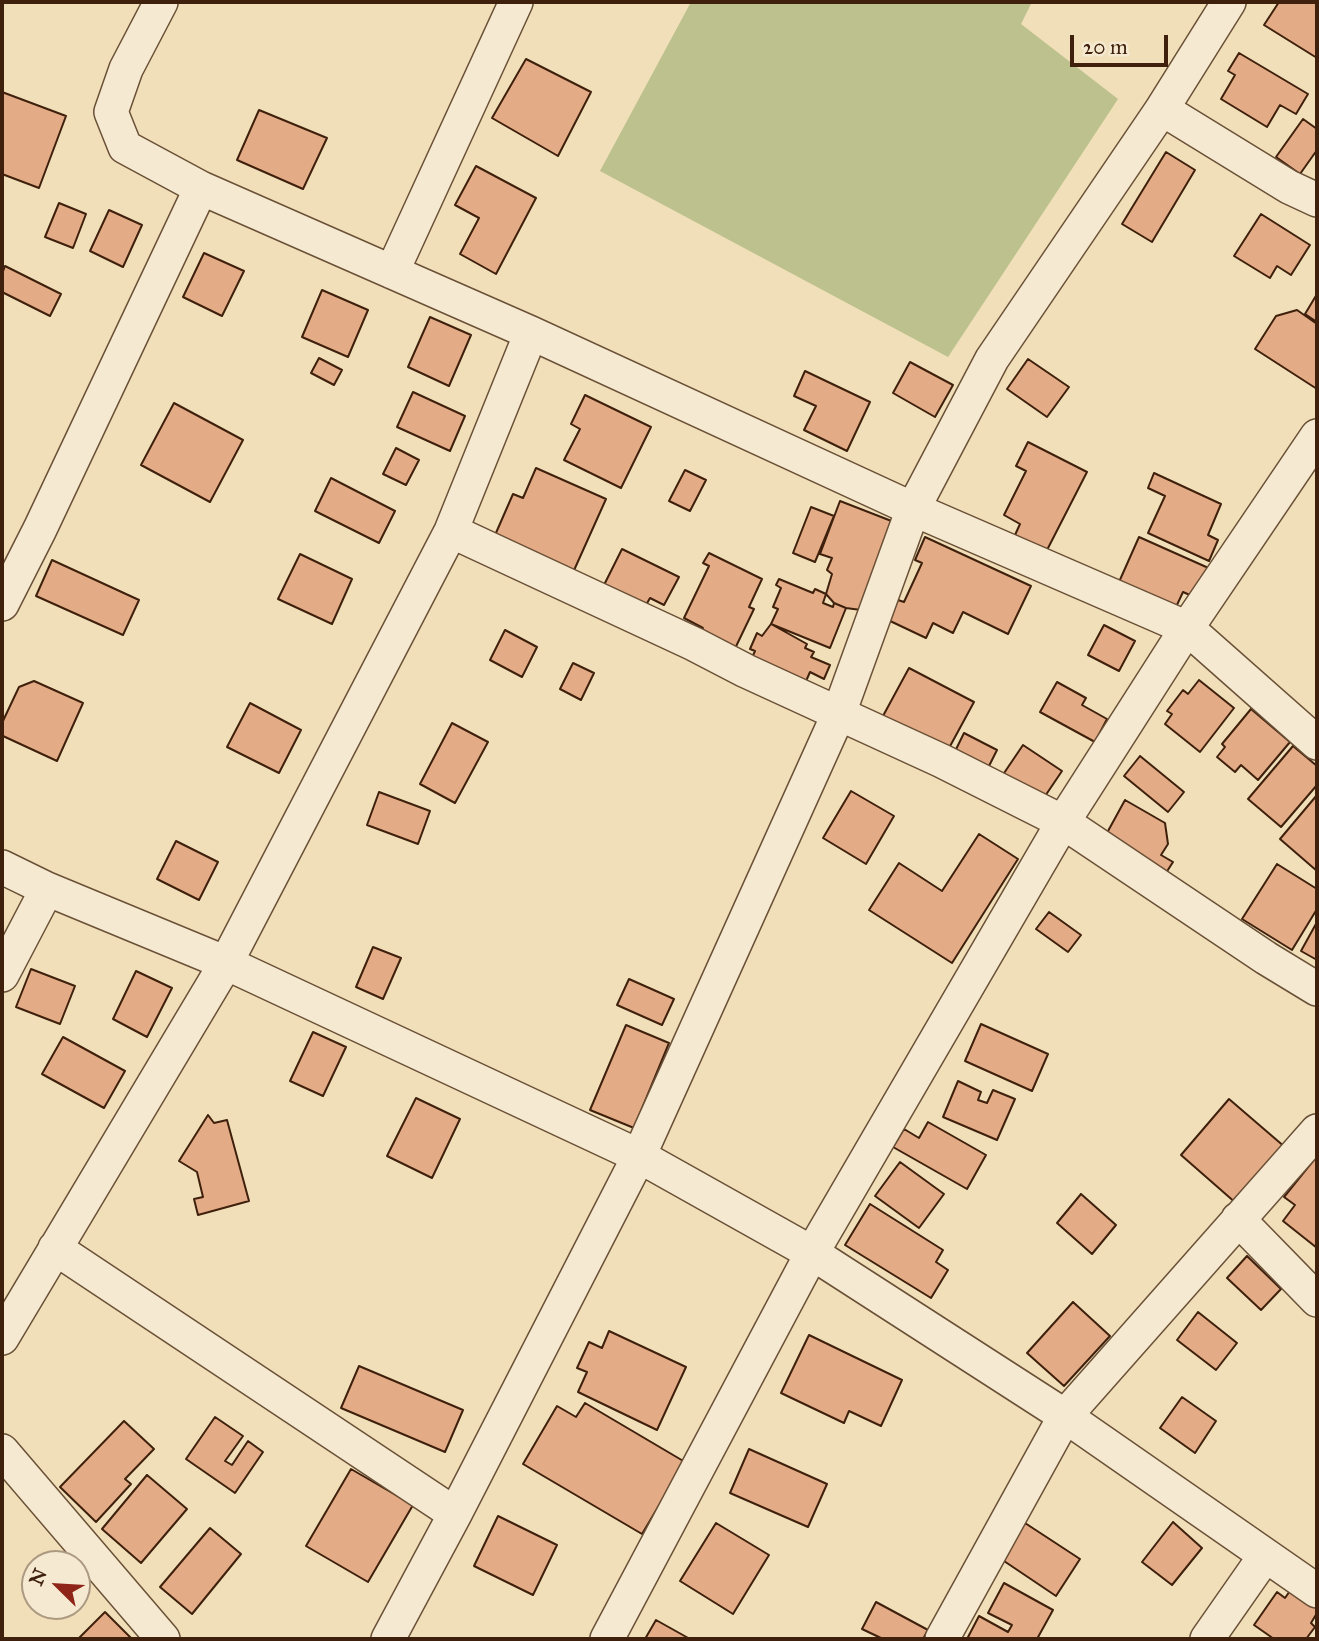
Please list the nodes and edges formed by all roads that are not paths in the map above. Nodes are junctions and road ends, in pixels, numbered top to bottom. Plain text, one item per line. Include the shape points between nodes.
1 (161, 2) edge
2 (516, 2) edge
3 (1229, 2) edge
4 (1162, 109) junction
5 (201, 188) junction
6 (1317, 200) edge
7 (392, 272) junction
8 (531, 333) junction
9 (1315, 445) edge
10 (913, 509) junction
11 (451, 531) junction
12 (2, 604) edge
13 (1187, 628) junction
14 (839, 713) junction
15 (1317, 743) edge
16 (1063, 822) junction
17 (2, 867) edge
18 (47, 889) junction
19 (226, 963) junction
20 (2, 975) edge
21 (1317, 989) edge
22 (1317, 1131) edge
23 (639, 1156) junction
24 (1238, 1219) junction
25 (55, 1248) junction
26 (812, 1253) junction
27 (1317, 1300) edge
28 (2, 1338) edge
29 (1065, 1416) junction
30 (2, 1451) edge
31 (454, 1514) junction
32 (1265, 1556) junction
33 (1317, 1591) edge
34 (163, 1639) edge
35 (388, 1639) edge
36 (607, 1639) edge
37 (942, 1639) edge
38 (1207, 1639) edge

1 - 5 street via 111,112 125,147
2 - 7 street
3 - 4 street
4 - 6 street
4 - 10 street via 992,359
5 - 7 street
5 - 12 street
7 - 8 street
8 - 10 street
8 - 11 street
9 - 13 street
10 - 13 street
10 - 14 street
11 - 14 street
11 - 19 street
13 - 15 street
13 - 16 street
14 - 16 street
14 - 23 street
16 - 21 street
16 - 26 street
17 - 18 street
18 - 19 street
18 - 20 street
19 - 23 street
19 - 25 street
22 - 24 street
23 - 26 street
23 - 31 street
24 - 27 street
24 - 29 street
25 - 28 street
25 - 31 street
26 - 29 street
26 - 36 street
29 - 32 street
29 - 37 street
30 - 34 street
31 - 35 street
32 - 33 street
32 - 38 street

